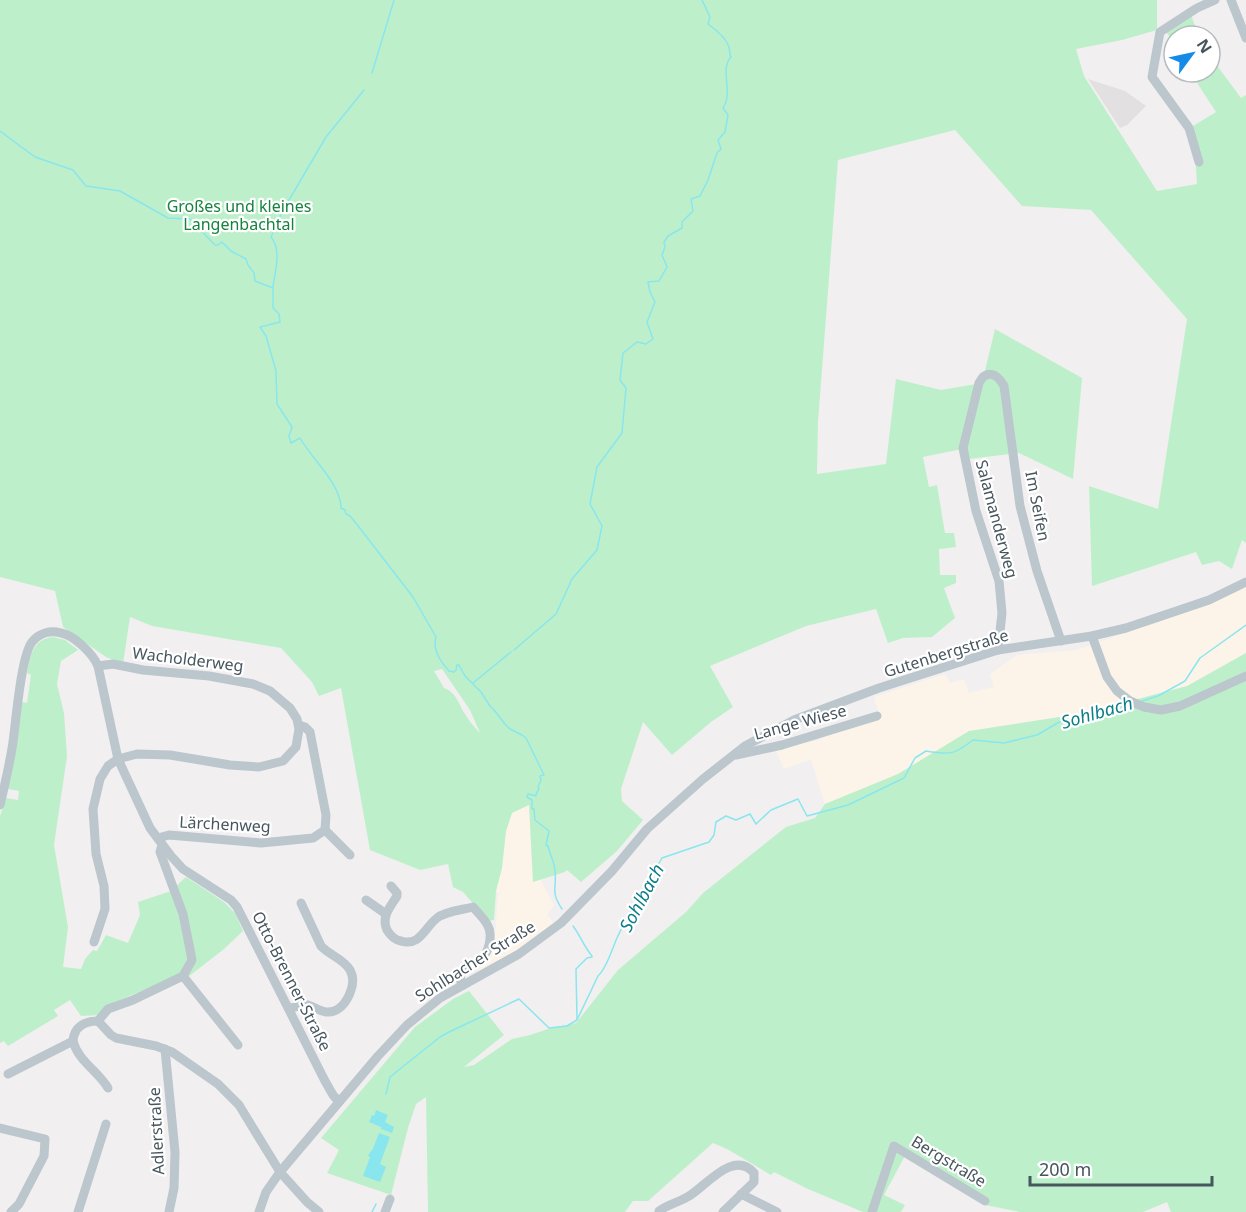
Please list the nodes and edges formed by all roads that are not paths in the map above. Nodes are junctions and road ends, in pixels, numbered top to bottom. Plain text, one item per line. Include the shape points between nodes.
1 (1215, 0) edge
2 (1231, 0) edge
3 (1246, 38) edge
4 (1199, 162) dead end
5 (996, 376) joint
6 (1246, 582) edge
7 (1092, 636) junction
8 (1061, 641) junction
9 (998, 650) junction
10 (99, 666) junction
11 (1246, 676) edge
12 (877, 716) dead end
13 (299, 725) junction
14 (731, 756) junction
15 (118, 759) junction
16 (0, 805) edge
17 (325, 830) junction
18 (160, 842) junction
19 (350, 855) dead end
20 (391, 886) dead end
21 (366, 900) dead end
22 (301, 903) dead end
23 (386, 914) junction
24 (94, 942) dead end
25 (183, 976) junction
26 (463, 985) junction
27 (290, 1009) junction
28 (98, 1021) junction
29 (73, 1041) junction
30 (238, 1045) dead end
31 (165, 1049) junction
32 (8, 1074) dead end
33 (108, 1088) dead end
34 (339, 1102) junction
35 (106, 1124) dead end
36 (0, 1128) edge
37 (280, 1172) junction
38 (741, 1194) junction
39 (390, 1199) dead end
40 (985, 1201) dead end
41 (659, 1211) edge
42 (11, 1212) edge
43 (78, 1212) edge
44 (169, 1212) edge
45 (259, 1212) edge
46 (319, 1212) edge
47 (385, 1212) edge
48 (723, 1212) edge
49 (777, 1212) edge
50 (872, 1212) edge

1 - 4 street via 1160,32 1152,77 1189,128
2 - 3 street
5 - 8 street, Im Seifen via 1004,386 1020,506
5 - 9 street, Salamanderweg via 985,375 979,383 963,448 976,511 999,581 1002,613
6 - 7 street, Gutenbergstraße via 1209,600
7 - 8 street, Gutenbergstraße
7 - 11 street via 1107,677 1117,691 1144,707 1161,710 1180,706
8 - 9 street, Gutenbergstraße
9 - 14 street, Gutenbergstraße via 794,720
10 - 13 street, Wacholderweg via 112,664 253,684 270,691 285,704
10 - 15 street, Otto-Brenner-Straße
10 - 16 street via 90,653 66,634 44,633 28,648
12 - 14 street, Lange Wiese
13 - 15 street via 296,747 283,760 259,767 170,755 137,754
13 - 17 street via 310,732 326,815
14 - 26 street, Sohlbacher Straße via 647,829 561,923 519,954
15 - 18 street, Otto-Brenner-Straße
15 - 24 street via 100,779 93,809 105,909
17 - 18 street, Lärchenweg via 313,838 261,843 169,835
17 - 19 street
18 - 25 street via 160,852 183,914 192,960
18 - 27 street, Otto-Brenner-Straße via 183,869 237,907
20 - 23 street via 397,896
21 - 23 street
22 - 27 street via 321,946 350,969 353,985 344,1004 334,1011 307,1005
23 - 26 street via 391,936 408,942 422,936 440,916 472,907 488,926 491,938 482,959 460,975
25 - 28 street via 108,1009
25 - 30 street
26 - 34 street, Sohlbacher Straße via 406,1025
27 - 34 street, Otto-Brenner-Straße
28 - 29 street via 80,1026
28 - 31 street via 116,1038
29 - 32 street
29 - 33 street via 78,1053
31 - 37 street via 182,1057 232,1097
31 - 44 street, Adlerstraße via 175,1152
34 - 37 street, Sohlbacher Straße
35 - 43 street
36 - 42 street via 45,1139 44,1156
37 - 45 street, Sohlbacher Straße via 266,1192
37 - 46 street
38 - 41 street via 754,1182 754,1173 746,1166 730,1166 699,1190
38 - 48 street
38 - 49 street
39 - 47 street
40 - 50 street, Bergstraße via 894,1146

